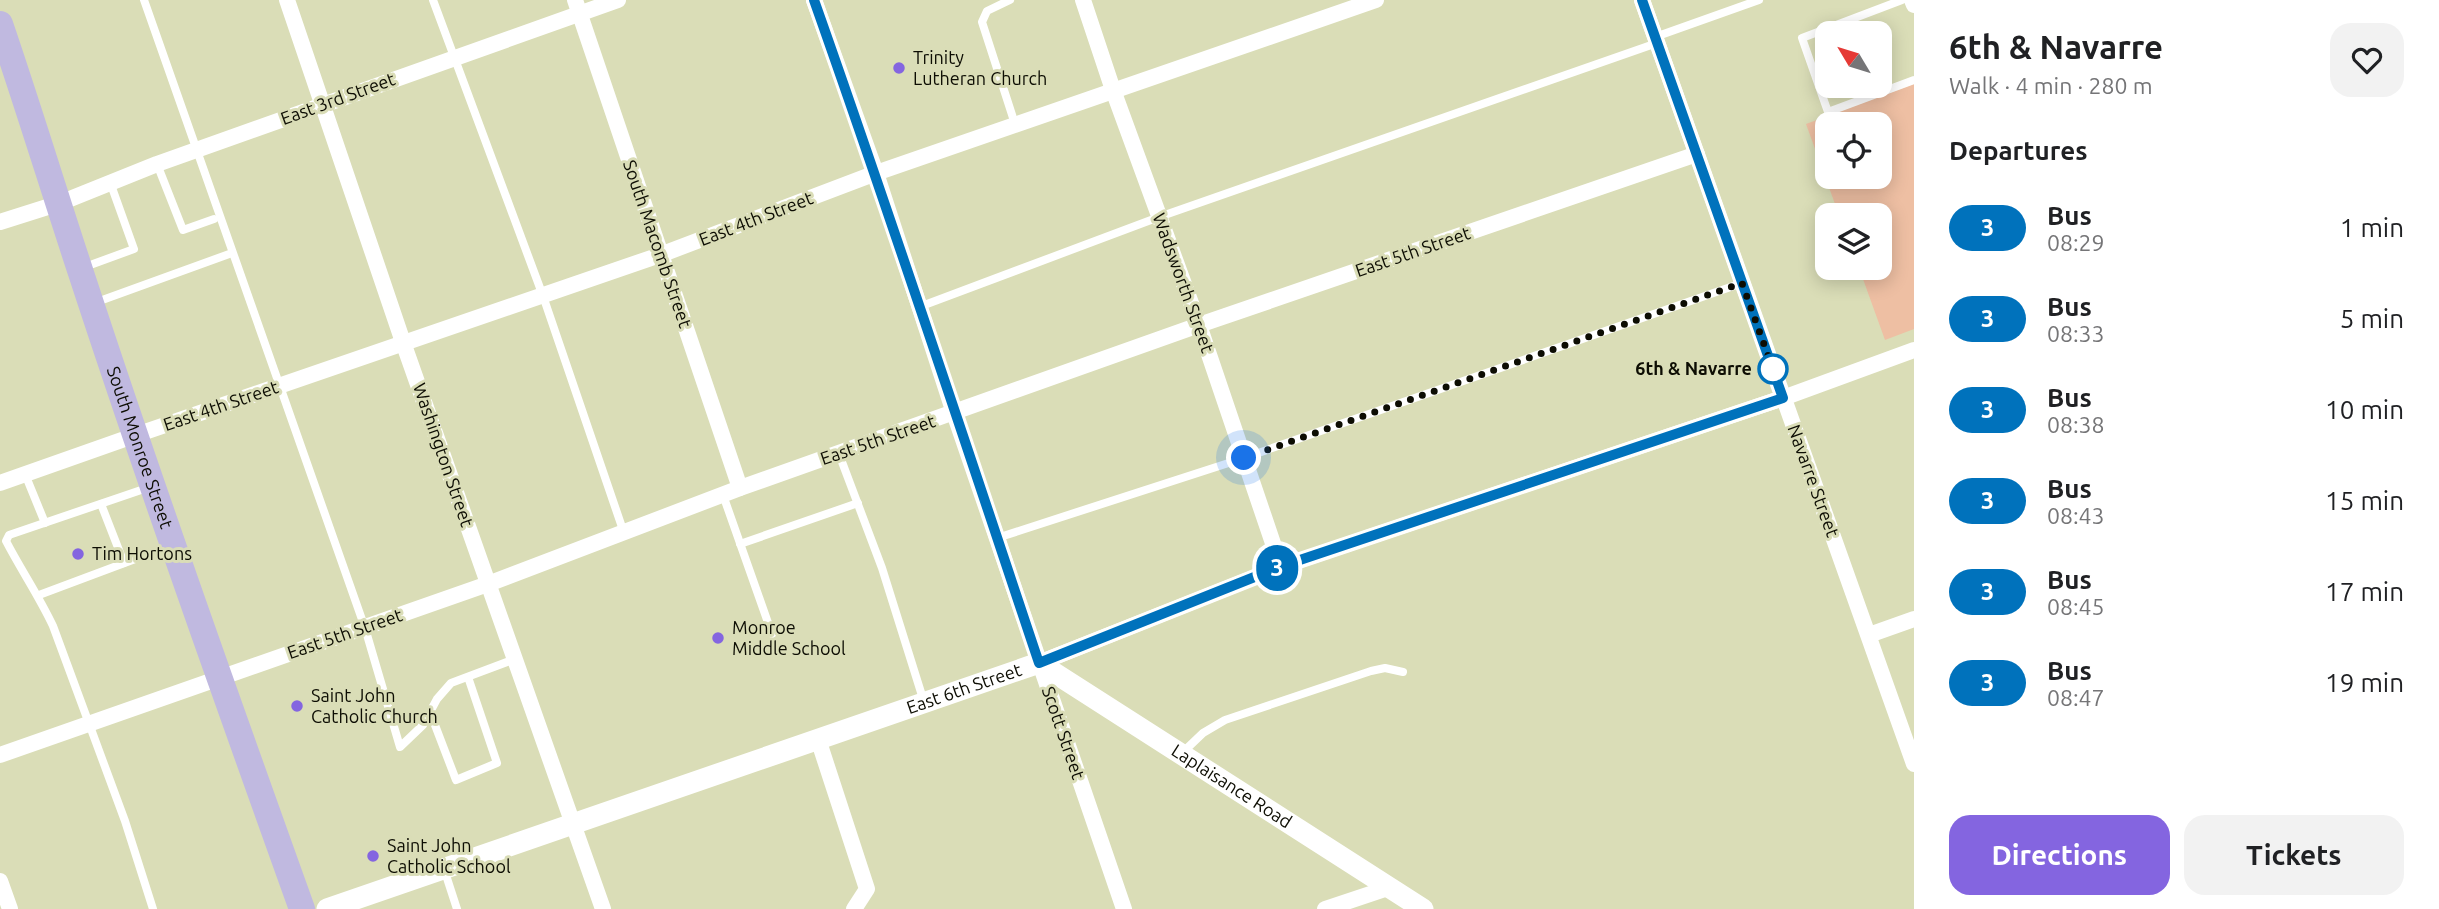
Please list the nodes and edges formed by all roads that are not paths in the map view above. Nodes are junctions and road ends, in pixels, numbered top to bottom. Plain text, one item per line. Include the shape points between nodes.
1 (144, 0) edge
2 (287, 0) edge
3 (433, 0) edge
4 (618, 0) edge
5 (814, 0) edge
6 (1010, 0) edge
7 (1083, 0) edge
8 (1376, 0) edge
9 (1642, 0) edge
10 (1759, 0) edge
11 (1902, 0) edge
12 (1912, 0) edge
13 (1914, 5) edge
14 (577, 7) edge
15 (0, 24) edge
16 (1656, 40) junction
17 (454, 58) junction
18 (1914, 80) edge
19 (1113, 90) junction
20 (322, 106) junction
21 (1015, 124) junction
22 (197, 150) junction
23 (1697, 154) junction
24 (157, 164) junction
25 (876, 173) junction
26 (110, 182) junction
27 (60, 203) junction
28 (1159, 217) junction
29 (214, 219) dead end
30 (0, 222) edge
31 (232, 253) junction
32 (660, 256) junction
33 (79, 269) junction
34 (1742, 283) junction
35 (543, 296) junction
36 (91, 304) junction
37 (919, 307) junction
38 (1199, 325) junction
39 (404, 345) junction
40 (1914, 350) edge
41 (280, 386) junction
42 (1783, 398) junction
43 (954, 413) junction
44 (136, 435) junction
45 (839, 453) junction
46 (1244, 458) junction
47 (25, 474) junction
48 (0, 482) edge
49 (153, 486) junction
50 (740, 488) junction
51 (723, 495) junction
52 (858, 503) junction
53 (101, 504) junction
54 (45, 523) junction
55 (624, 533) junction
56 (996, 538) junction
57 (173, 544) junction
58 (740, 544) junction
59 (124, 562) junction
60 (1282, 566) junction
61 (488, 584) junction
62 (39, 595) junction
63 (1914, 619) edge
64 (365, 628) junction
65 (772, 634) dead end
66 (1869, 635) junction
67 (515, 659) junction
68 (1039, 663) junction
69 (1403, 673) dead end
70 (468, 677) junction
71 (220, 678) junction
72 (924, 702) junction
73 (430, 712) junction
74 (90, 724) junction
75 (818, 738) junction
76 (1181, 754) junction
77 (0, 755) edge
78 (1913, 760) edge
79 (573, 824) junction
80 (444, 869) junction
81 (0, 881) edge
82 (1391, 887) junction
83 (10, 909) edge
84 (153, 909) edge
85 (302, 909) edge
86 (327, 909) edge
87 (457, 909) edge
88 (603, 909) edge
89 (854, 909) edge
90 (1124, 909) edge
91 (1325, 909) edge
92 (1423, 909) edge

1 - 22 lane
2 - 20 street, Washington Street
3 - 17 lane
4 - 14 street, East 3rd Street
5 - 25 street, Scott Street
6 - 21 lane via 987,11 982,22
7 - 19 street, Wadsworth Street
8 - 19 street, East 4th Street
9 - 16 street, Navarre Street
10 - 16 lane
11 - 18 lane via 1802,38 1828,112
12 - 13 street
14 - 17 street, East 3rd Street
14 - 32 street, South Macomb Street
15 - 27 main road, South Monroe Street
16 - 23 street, Navarre Street
16 - 28 lane
17 - 20 street, East 3rd Street
17 - 35 lane
19 - 21 street, East 4th Street
19 - 28 street, Wadsworth Street
20 - 22 street, East 3rd Street
20 - 39 street, Washington Street
21 - 25 street, East 4th Street
22 - 24 street, East 3rd Street
22 - 31 lane
23 - 34 street, Navarre Street
23 - 38 street, East 5th Street
24 - 26 street, East 3rd Street
24 - 29 lane via 183,230
25 - 32 street, East 4th Street
25 - 37 street, Scott Street
26 - 27 street, East 3rd Street
26 - 33 lane via 134,249
27 - 30 street, East 3rd Street
27 - 33 main road, South Monroe Street
28 - 37 lane
28 - 38 street, Wadsworth Street
31 - 36 lane
31 - 41 lane
32 - 35 street, East 4th Street
32 - 50 street, South Macomb Street
33 - 36 main road, South Monroe Street
34 - 42 street, Navarre Street
34 - 46 lane
35 - 39 street, East 4th Street
35 - 55 lane
36 - 44 main road, South Monroe Street
37 - 43 street, Scott Street
38 - 43 street, East 5th Street
38 - 46 street, Wadsworth Street
39 - 41 street, East 4th Street
39 - 61 street, Washington Street
40 - 42 street, East 6th Street
41 - 44 street, East 4th Street
41 - 64 lane
42 - 60 street, East 6th Street
42 - 66 street, Navarre Street
43 - 45 street, East 5th Street
43 - 56 street, Scott Street
44 - 47 street, East 4th Street
44 - 49 main road, South Monroe Street
45 - 50 street, East 5th Street
45 - 52 lane
46 - 56 lane
46 - 60 street, Wadsworth Street
47 - 48 street, East 4th Street
47 - 54 lane
49 - 53 lane
49 - 57 main road, South Monroe Street
50 - 51 street, East 5th Street
51 - 55 street, East 5th Street
51 - 58 lane
52 - 58 lane
52 - 72 lane
53 - 54 lane
53 - 59 lane
54 - 62 lane via 9,535 6,541
55 - 61 street, East 5th Street
56 - 68 street, Scott Street
57 - 59 lane
57 - 71 main road, South Monroe Street
58 - 65 lane
59 - 62 lane
60 - 68 street, East 6th Street
61 - 64 street, East 5th Street
61 - 67 street, Washington Street
62 - 74 lane
63 - 66 street
64 - 71 street, East 5th Street
64 - 73 lane via 400,747
66 - 78 street, Navarre Street
67 - 70 lane
67 - 79 street, Washington Street
68 - 72 street, East 6th Street
68 - 76 street, Laplaisance Road
68 - 90 street, Scott Street
69 - 76 lane via 1385,668 1371,671 1236,716 1203,733
70 - 73 lane via 451,683
70 - 73 lane via 497,763 456,780
71 - 74 street, East 5th Street
71 - 85 main road, South Monroe Street
72 - 75 street, East 6th Street
74 - 77 street, East 5th Street
74 - 84 lane
75 - 79 street, East 6th Street
75 - 89 street via 867,889
76 - 82 street, Laplaisance Road
79 - 80 street, East 6th Street
79 - 88 street, Washington Street
80 - 86 street, East 6th Street
80 - 87 lane
81 - 83 street
82 - 91 street
82 - 92 street, Laplaisance Road

